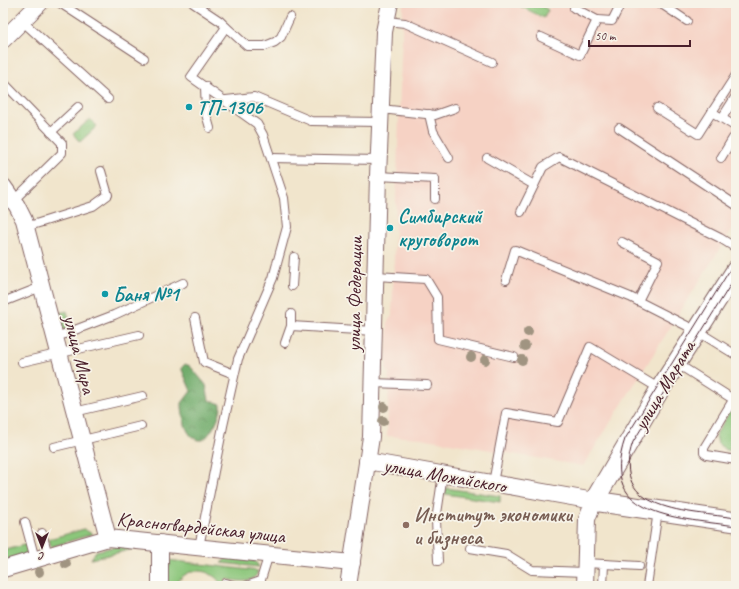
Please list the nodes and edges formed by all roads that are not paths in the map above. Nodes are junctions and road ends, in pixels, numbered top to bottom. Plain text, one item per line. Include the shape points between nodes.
1 (40, 3) edge
2 (60, 3) edge
3 (193, 3) edge
4 (390, 3) edge
5 (621, 3) edge
6 (660, 3) edge
7 (574, 8) dead end
8 (290, 17) dead end
9 (597, 20) junction
10 (22, 21) junction
11 (386, 21) junction
12 (687, 21) dead end
13 (226, 27) junction
14 (541, 37) dead end
15 (3, 40) edge
16 (144, 58) dead end
17 (492, 62) dead end
18 (736, 75) edge
19 (3, 82) edge
20 (206, 86) junction
21 (736, 96) edge
22 (108, 100) dead end
23 (226, 100) junction
24 (78, 107) dead end
25 (455, 108) dead end
26 (657, 108) dead end
27 (712, 112) junction
28 (429, 114) junction
29 (380, 115) junction
30 (722, 118) junction
31 (736, 127) edge
32 (210, 128) dead end
33 (619, 128) dead end
34 (51, 132) junction
35 (736, 139) edge
36 (271, 158) junction
37 (449, 158) dead end
38 (486, 158) dead end
39 (721, 158) dead end
40 (378, 160) junction
41 (100, 170) dead end
42 (378, 176) junction
43 (534, 185) junction
44 (3, 186) edge
45 (435, 199) dead end
46 (13, 201) junction
47 (736, 205) edge
48 (521, 212) dead end
49 (26, 228) junction
50 (622, 242) dead end
51 (736, 248) edge
52 (294, 257) dead end
53 (736, 270) edge
54 (376, 276) junction
55 (506, 280) dead end
56 (183, 283) dead end
57 (292, 286) dead end
58 (41, 287) junction
59 (638, 301) junction
60 (3, 302) edge
61 (291, 314) dead end
62 (195, 318) dead end
63 (291, 326) junction
64 (374, 331) junction
65 (697, 331) junction
66 (139, 335) dead end
67 (54, 338) junction
68 (284, 343) dead end
69 (59, 354) junction
70 (736, 355) edge
71 (514, 357) dead end
72 (22, 362) dead end
73 (676, 363) junction
74 (234, 374) junction
75 (373, 383) junction
76 (427, 385) dead end
77 (660, 389) junction
78 (143, 396) dead end
79 (735, 400) edge
80 (74, 412) junction
81 (141, 426) dead end
82 (81, 440) junction
83 (54, 447) dead end
84 (736, 460) edge
85 (367, 462) junction
86 (443, 474) junction
87 (493, 483) junction
88 (594, 501) junction
89 (658, 511) junction
90 (25, 522) dead end
91 (736, 522) edge
92 (42, 533) dead end
93 (108, 538) junction
94 (160, 543) junction
95 (199, 547) junction
96 (470, 548) dead end
97 (269, 554) junction
98 (42, 557) junction
99 (438, 561) dead end
100 (352, 563) junction
101 (604, 564) junction
102 (639, 566) dead end
103 (3, 569) edge
104 (585, 574) edge
105 (226, 583) dead end
106 (260, 583) edge
107 (160, 586) edge
108 (236, 586) edge
109 (246, 586) edge
110 (348, 586) edge
111 (603, 586) edge
112 (647, 586) edge

1 - 10 street
2 - 16 lane
3 - 13 lane
4 - 11 street, улица Федерации
5 - 9 lane via 612,21
6 - 12 lane
7 - 9 lane
8 - 13 lane via 281,37 265,46 247,46
9 - 14 lane via 580,55
10 - 15 street
10 - 22 lane
11 - 17 lane via 405,24
11 - 29 street, улица Федерации
13 - 20 lane via 191,77
18 - 27 lane
19 - 34 lane
20 - 23 lane
20 - 32 lane via 206,114
21 - 30 lane
23 - 29 lane via 254,97 311,121
23 - 36 lane via 257,124
24 - 34 lane
25 - 28 lane via 435,115
26 - 27 lane via 698,134
27 - 30 lane
28 - 29 lane
28 - 37 lane via 433,131
29 - 40 street, улица Федерации
30 - 31 lane
33 - 47 lane
34 - 46 lane via 62,143 62,153
35 - 39 lane via 733,138
36 - 40 lane
36 - 74 lane via 284,198 287,227 273,278
38 - 43 lane
40 - 42 street, улица Федерации
41 - 49 lane via 108,195 93,206
42 - 45 lane via 435,179
42 - 54 street, улица Федерации
43 - 48 lane
43 - 51 lane via 543,167 559,157
44 - 46 street, улица Мира
46 - 49 street, улица Мира
49 - 58 street, улица Мира
50 - 59 lane via 658,261
52 - 57 lane
53 - 65 street, улица Марата
54 - 64 street, улица Федерации
54 - 71 lane via 426,279 437,297 438,339
55 - 59 lane via 515,250
56 - 67 lane via 114,315
58 - 60 lane
58 - 67 street, улица Мира
59 - 65 lane
61 - 63 lane
62 - 74 lane via 204,362
63 - 64 lane
63 - 68 lane
64 - 75 street, улица Федерации
65 - 70 lane
65 - 73 street, улица Марата
66 - 69 lane
67 - 69 street, улица Мира
69 - 72 lane
69 - 80 street, улица Мира
73 - 77 street, улица Марата
73 - 79 lane
74 - 95 lane
75 - 76 lane
75 - 85 street, улица Федерации via 371,437
77 - 87 lane via 590,347 558,422 506,413
77 - 88 street, улица Марата
78 - 80 lane
79 - 84 lane via 704,448 704,452 706,455
80 - 82 street, улица Мира
81 - 82 lane
82 - 83 lane
82 - 93 street, улица Мира
85 - 86 street, улица Можайского
85 - 100 street, улица Федерации
86 - 87 street, улица Можайского
86 - 99 lane via 436,520
87 - 88 street, улица Можайского
88 - 89 street, улица Можайского
88 - 104 street via 587,519
89 - 91 street, улица Можайского
89 - 112 lane
90 - 98 lane
92 - 98 lane
93 - 94 street, Красногвардейская улица
93 - 98 street, Красногвардейская улица
94 - 95 street, Красногвардейская улица
94 - 107 street
95 - 97 street, Красногвардейская улица
96 - 104 lane via 506,554 532,570
97 - 100 street, Красногвардейская улица
97 - 106 lane
98 - 103 street, Красногвардейская улица
100 - 110 street, улица Федерации
101 - 102 lane
101 - 104 lane
101 - 111 lane
105 - 108 lane
106 - 109 lane

